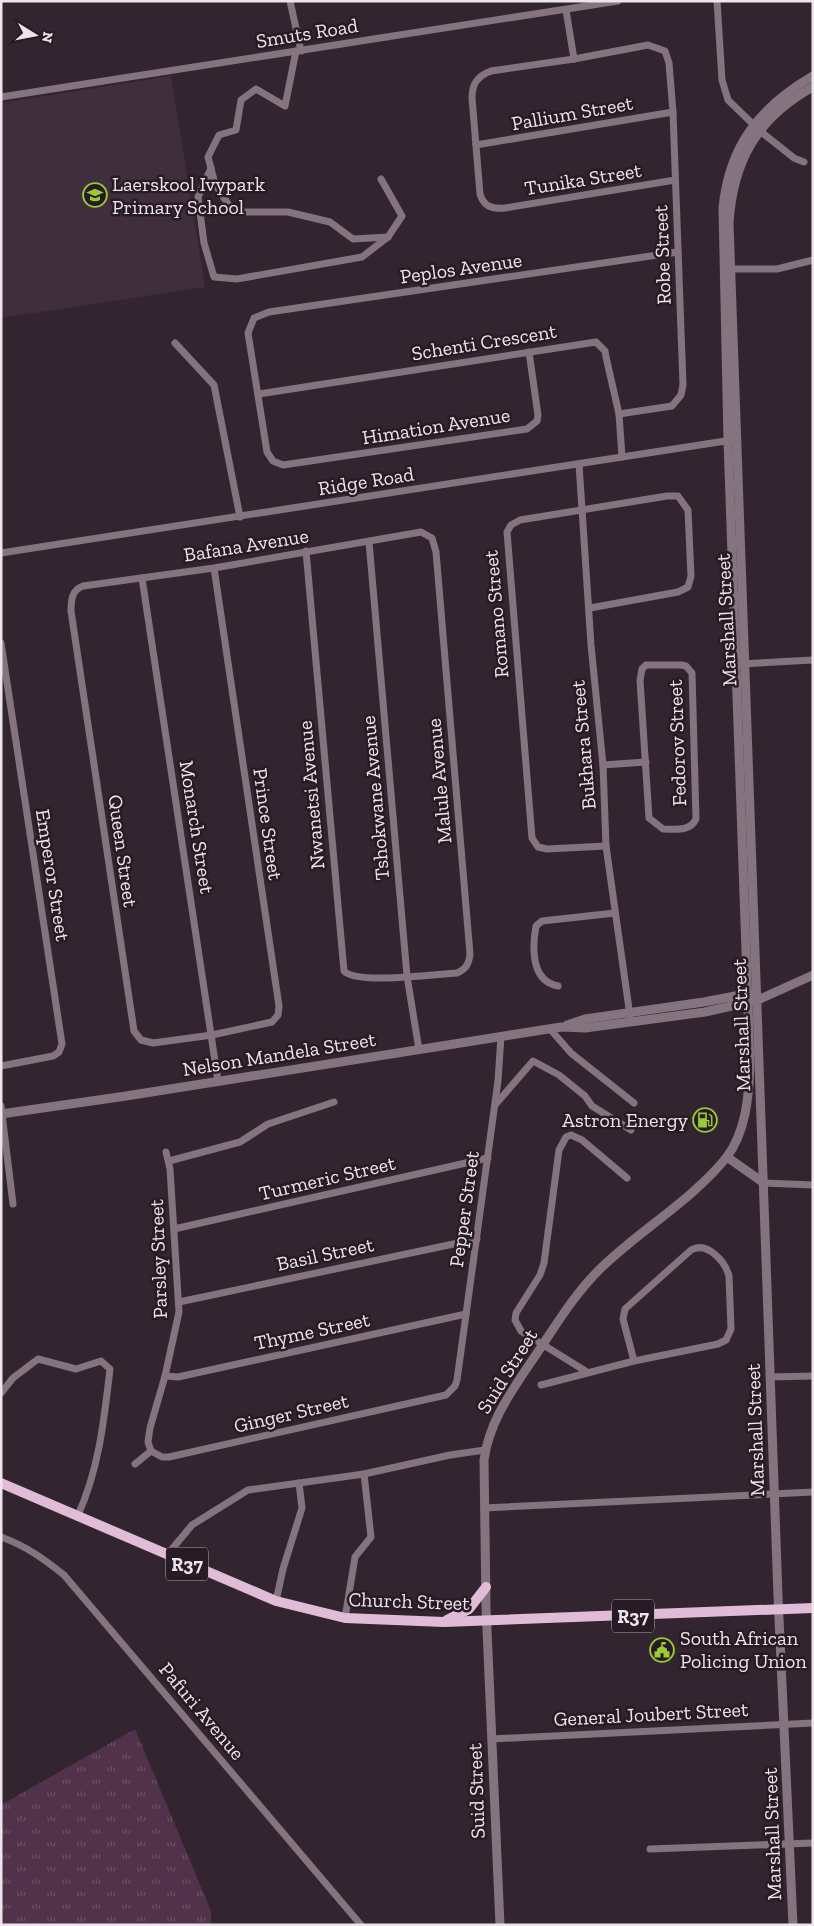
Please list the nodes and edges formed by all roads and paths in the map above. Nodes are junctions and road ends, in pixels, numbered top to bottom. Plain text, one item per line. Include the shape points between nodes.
1 (290, 1) edge
2 (618, 1) edge
3 (717, 1) edge
4 (566, 10) junction
5 (299, 51) junction
6 (574, 59) junction
7 (813, 76) edge
8 (813, 87) edge
9 (1, 97) edge
10 (673, 112) junction
11 (757, 128) junction
12 (476, 145) junction
13 (804, 162) dead end
14 (211, 168) junction
15 (382, 179) dead end
16 (675, 180) junction
17 (388, 237) junction
18 (678, 252) junction
19 (813, 260) edge
20 (731, 269) junction
21 (175, 343) dead end
22 (529, 352) junction
23 (259, 394) junction
24 (619, 414) junction
25 (732, 440) junction
26 (622, 457) junction
27 (579, 464) junction
28 (581, 510) junction
29 (240, 517) junction
30 (427, 534) joint
31 (369, 542) junction
32 (306, 551) junction
33 (1, 553) edge
34 (214, 568) junction
35 (142, 578) junction
36 (73, 593) joint
37 (590, 608) junction
38 (1, 643) edge
39 (813, 660) edge
40 (741, 664) junction
41 (646, 762) junction
42 (603, 765) junction
43 (606, 846) junction
44 (614, 913) junction
45 (813, 975) edge
46 (407, 976) junction
47 (558, 986) dead end
48 (758, 996) junction
49 (746, 998) junction
50 (675, 1006) junction
51 (629, 1012) junction
52 (677, 1016) junction
53 (631, 1023) junction
54 (561, 1027) junction
55 (550, 1029) junction
56 (212, 1035) junction
57 (501, 1036) junction
58 (419, 1050) junction
59 (1, 1066) edge
60 (218, 1081) junction
61 (334, 1102) dead end
62 (634, 1103) dead end
63 (495, 1106) junction
64 (2, 1111) edge
65 (631, 1130) dead end
66 (166, 1152) dead end
67 (726, 1157) junction
68 (488, 1158) junction
69 (169, 1161) junction
70 (627, 1178) dead end
71 (764, 1183) junction
72 (813, 1185) edge
73 (13, 1204) dead end
74 (174, 1229) junction
75 (477, 1239) junction
76 (179, 1302) junction
77 (466, 1314) junction
78 (543, 1346) junction
79 (634, 1361) junction
80 (587, 1372) junction
81 (165, 1376) junction
82 (813, 1376) edge
83 (770, 1378) junction
84 (541, 1385) dead end
85 (455, 1386) joint
86 (1, 1393) edge
87 (485, 1450) junction
88 (151, 1452) junction
89 (135, 1464) dead end
90 (364, 1474) junction
91 (1, 1483) edge
92 (299, 1483) junction
93 (813, 1492) edge
94 (775, 1494) junction
95 (484, 1508) junction
96 (78, 1516) junction
97 (1, 1537) edge
98 (167, 1555) junction
99 (486, 1587) junction
100 (276, 1601) junction
101 (813, 1608) edge
102 (779, 1610) junction
103 (345, 1618) junction
104 (487, 1621) junction
105 (444, 1622) junction
106 (813, 1723) edge
107 (785, 1724) junction
108 (492, 1739) junction
109 (789, 1844) junction
110 (813, 1844) edge
111 (650, 1849) dead end
112 (500, 1924) edge
113 (361, 1925) edge
114 (793, 1925) edge

1 - 5 street
2 - 4 street, Smuts Road
3 - 11 street via 726,96
4 - 5 street, Smuts Road
4 - 6 street
5 - 9 street, Smuts Road
5 - 14 street via 285,106 256,89 241,100 236,130 219,135 208,157
6 - 10 street, Robe Street via 648,44 660,48 669,63
6 - 12 street via 491,71 477,79 472,90
7 - 11 street, Marshall Street via 780,96
8 - 11 street, Marshall Street via 786,103
10 - 12 street, Pallium Street
10 - 16 street, Robe Street
11 - 13 street via 794,158
11 - 20 street, Marshall Street via 736,176 729,223
11 - 25 street, Marshall Street via 737,151 728,173 723,208
12 - 16 street, Tunika Street via 480,194 484,204 496,209
14 - 17 street via 215,184 230,207 244,212 288,212 330,222 353,239
14 - 17 street via 198,197 204,243 214,277 238,279 362,257
15 - 17 street via 402,216
16 - 18 street, Robe Street
18 - 23 street, Peplos Avenue via 259,315 251,321 248,333
18 - 24 street, Robe Street via 682,395 666,408
19 - 20 street via 778,269
20 - 25 street, Marshall Street
21 - 29 street via 214,385
22 - 23 street, Schenti Crescent
22 - 23 street, Himation Avenue via 538,415 527,429 293,464 277,463 267,452
22 - 24 street, Schenti Crescent via 596,342 605,351
24 - 26 street, Schenti Crescent
25 - 26 street, Ridge Road
25 - 40 street, Marshall Street
26 - 27 street, Ridge Road
27 - 28 street, Bukhara Street
27 - 29 street, Ridge Road
28 - 37 street, Bukhara Street
28 - 37 street, Romano Street via 674,495 683,500 688,510 691,576 688,587 678,592
28 - 43 street, Romano Street via 514,522 507,532 506,542 532,838 538,847 547,849
29 - 33 street, Ridge Road
30 - 31 street, Bafana Avenue
30 - 46 street, Malule Avenue via 432,538 436,552 470,954 469,963 457,973
31 - 32 street, Bafana Avenue
31 - 46 street, Tshokwane Avenue
32 - 34 street, Bafana Avenue
32 - 46 street, Nwanetsi Avenue via 344,971 353,976
34 - 35 street, Bafana Avenue
34 - 56 street, Prince Street via 279,1006 278,1015 272,1022
35 - 36 street, Bafana Avenue via 83,586
35 - 56 street, Monarch Street
36 - 56 street, Queen Street via 71,610 134,1030 141,1040 154,1043
37 - 42 street, Bukhara Street
38 - 59 street, Emperor Street via 62,1044 54,1056
39 - 40 street
40 - 48 street, Marshall Street
40 - 49 street, Marshall Street
41 - 41 street, Fedorov Street via 642,670 646,665 686,666 692,673 696,819 690,827 663,829 649,818
41 - 42 street, Fedorov Street
42 - 43 street, Bukhara Street
43 - 44 street, Bukhara Street
44 - 47 street via 542,921 536,926 538,976 544,982
44 - 51 street, Bukhara Street
45 - 48 street, Nelson Mandela Street
46 - 58 street, Tshokwane Avenue
48 - 49 street, Nelson Mandela Street
48 - 71 street, Marshall Street
49 - 50 street, Nelson Mandela Street
49 - 52 street, Nelson Mandela Street
49 - 67 street, Suid Street via 750,1086 745,1115
50 - 51 street, Nelson Mandela Street
50 - 52 street
51 - 53 street, Bukhara Street
51 - 54 street, Nelson Mandela Street via 585,1018
52 - 53 street, Nelson Mandela Street
53 - 54 street, Nelson Mandela Street
54 - 55 street, Nelson Mandela Street
55 - 57 street, Nelson Mandela Street
55 - 62 street via 571,1053
56 - 60 street, Monarch Street
57 - 58 street, Nelson Mandela Street
57 - 63 street, Pepper Street
58 - 60 street, Nelson Mandela Street
60 - 64 street, Nelson Mandela Street
61 - 69 street via 268,1124 240,1142
63 - 65 street via 533,1061 559,1075 579,1090 592,1106
63 - 68 street, Pepper Street
64 - 73 street
66 - 69 street, Parsley Street
67 - 71 street
67 - 78 street, Suid Street via 698,1185 601,1267 579,1290
68 - 74 street, Turmeric Street
68 - 75 street, Pepper Street
69 - 74 street, Parsley Street
70 - 78 street via 578,1138 571,1135 562,1142 544,1263 515,1320 521,1331
71 - 72 street
71 - 83 street, Marshall Street
74 - 76 street, Parsley Street
75 - 76 street, Basil Street
75 - 77 street, Pepper Street
76 - 81 street, Parsley Street
77 - 81 street, Thyme Street via 178,1377
77 - 85 street, Pepper Street
78 - 80 street
78 - 87 street, Suid Street via 498,1414
79 - 79 street via 718,1344 730,1334 728,1272 708,1249 696,1247 691,1250 625,1309 623,1319
79 - 80 street
80 - 84 street
81 - 88 street, Parsley Street via 150,1428 148,1442
82 - 83 street
83 - 94 street, Marshall Street
85 - 88 street, Ginger Street via 446,1395 169,1457
86 - 96 street via 13,1378 38,1359 76,1369 101,1361 110,1369 101,1443 90,1489
87 - 90 street
87 - 95 street, Suid Street
88 - 89 street
90 - 92 street
90 - 103 street via 371,1537 355,1557
91 - 96 main road, Church Street / R37
92 - 98 street via 248,1490 192,1525
92 - 100 street via 302,1508
93 - 94 street
94 - 95 street
94 - 102 street, Marshall Street
95 - 99 street, Suid Street
96 - 98 main road, Church Street / R37
97 - 113 street, Pafuri Avenue via 39,1555 70,1581
98 - 100 main road, Church Street / R37
99 - 104 street, Suid Street
99 - 105 main road via 469,1609
100 - 103 main road, Church Street / R37
101 - 102 main road, Church Street / R37
102 - 104 main road, Church Street / R37
102 - 107 street, Marshall Street
103 - 105 main road, Church Street / R37
104 - 105 main road, Church Street / R37
104 - 108 street, Suid Street
106 - 107 street, General Joubert Street
107 - 108 street, General Joubert Street
107 - 109 street, Marshall Street
108 - 112 street, Suid Street
109 - 110 street
109 - 111 street
109 - 114 street, Marshall Street

